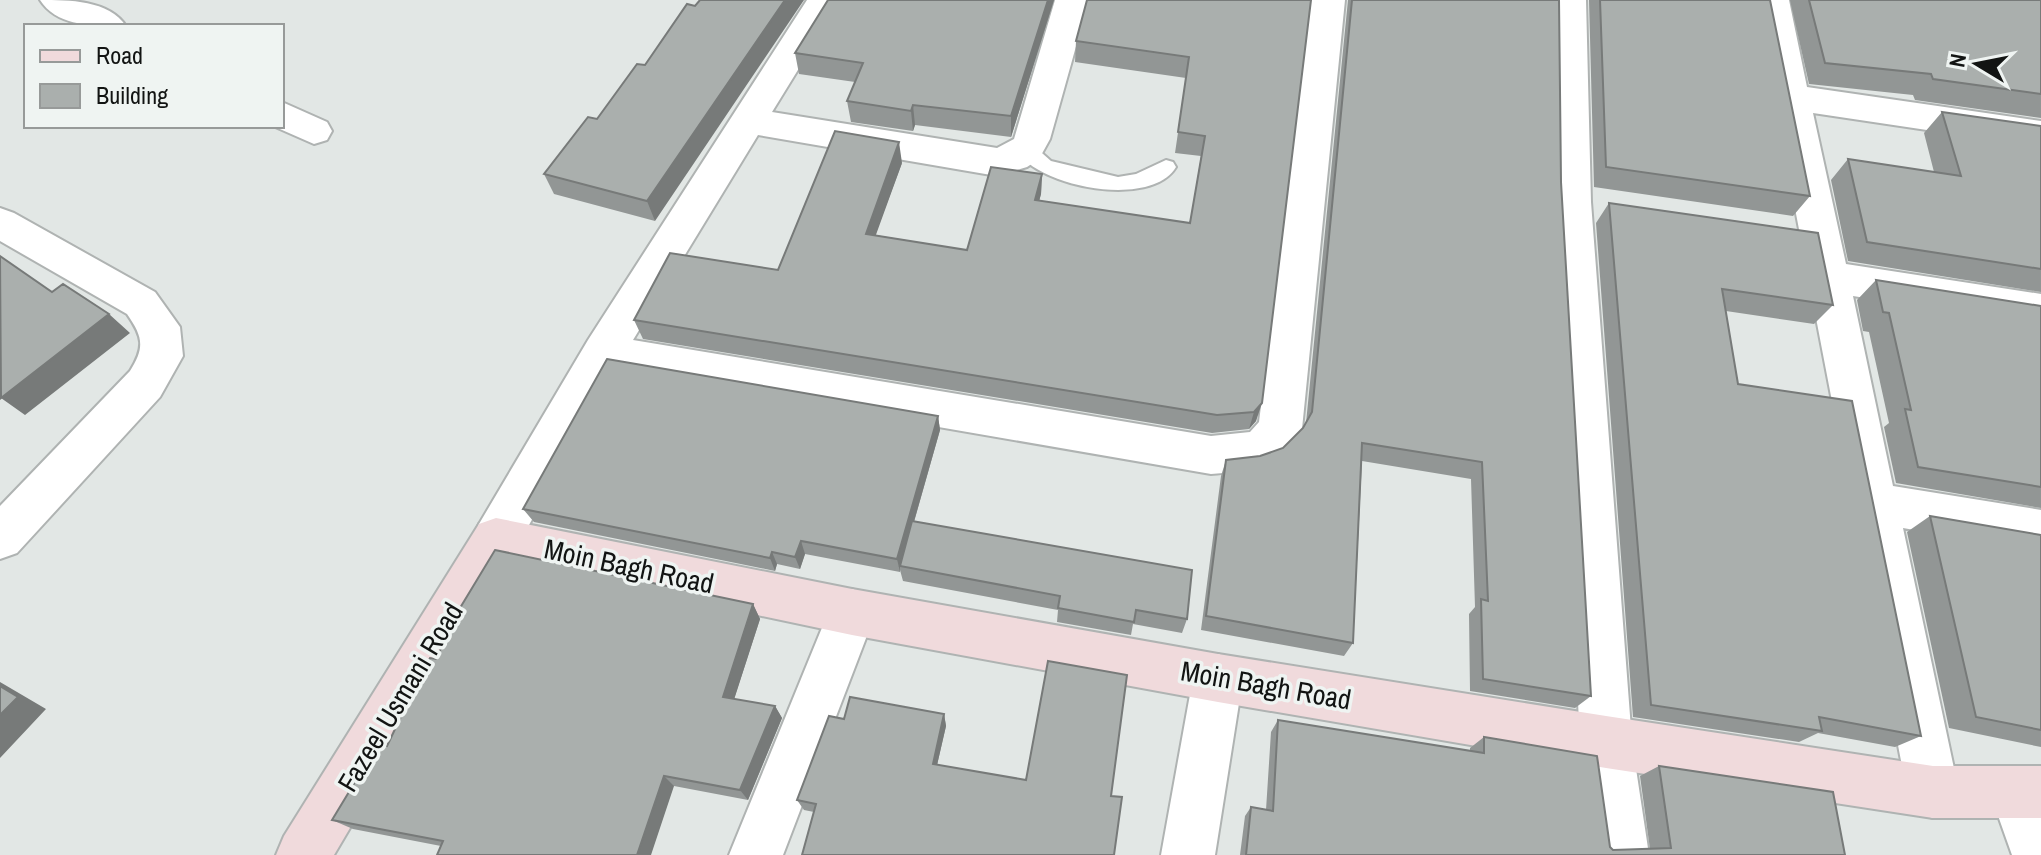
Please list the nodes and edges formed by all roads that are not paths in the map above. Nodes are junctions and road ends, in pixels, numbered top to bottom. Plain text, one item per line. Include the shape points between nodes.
1 (57, 0) edge
2 (824, 0) edge
3 (1072, 0) edge
4 (1328, 0) edge
5 (1569, 0) edge
6 (1772, 0) edge
7 (105, 24) edge
8 (1792, 97) junction
9 (749, 121) junction
10 (2041, 134) edge
11 (1027, 151) junction
12 (1166, 167) dead end
13 (0, 223) edge
14 (1814, 250) junction
15 (2041, 310) edge
16 (603, 352) junction
17 (1876, 503) junction
18 (2041, 531) edge
19 (0, 538) edge
20 (496, 539) junction
21 (852, 612) junction
22 (1218, 678) junction
23 (1606, 742) junction
24 (1933, 792) junction
25 (2028, 793) edge
26 (303, 855) edge
27 (756, 855) edge
28 (1188, 855) edge
29 (1622, 855) edge
30 (2039, 855) edge

1 - 7 street
2 - 9 street
3 - 11 street
4 - 16 street via 1280,429 1262,450 1211,455
5 - 23 street via 1588,205
6 - 8 street
8 - 10 street
8 - 14 street
9 - 11 street via 997,162
9 - 16 street
11 - 12 lane via 1044,167 1118,185 1141,181
13 - 19 street via 141,303 159,327 162,356 145,384
14 - 15 street
14 - 17 street
16 - 20 street
17 - 18 street
17 - 24 street
20 - 21 street, Moin Bagh Road
20 - 26 street, Fazeel Usmani Road
21 - 22 street, Moin Bagh Road
21 - 27 street
22 - 23 street, Moin Bagh Road
22 - 28 street
23 - 24 street, Moin Bagh Road
23 - 29 street
24 - 25 street, Moin Bagh Road
25 - 30 street

